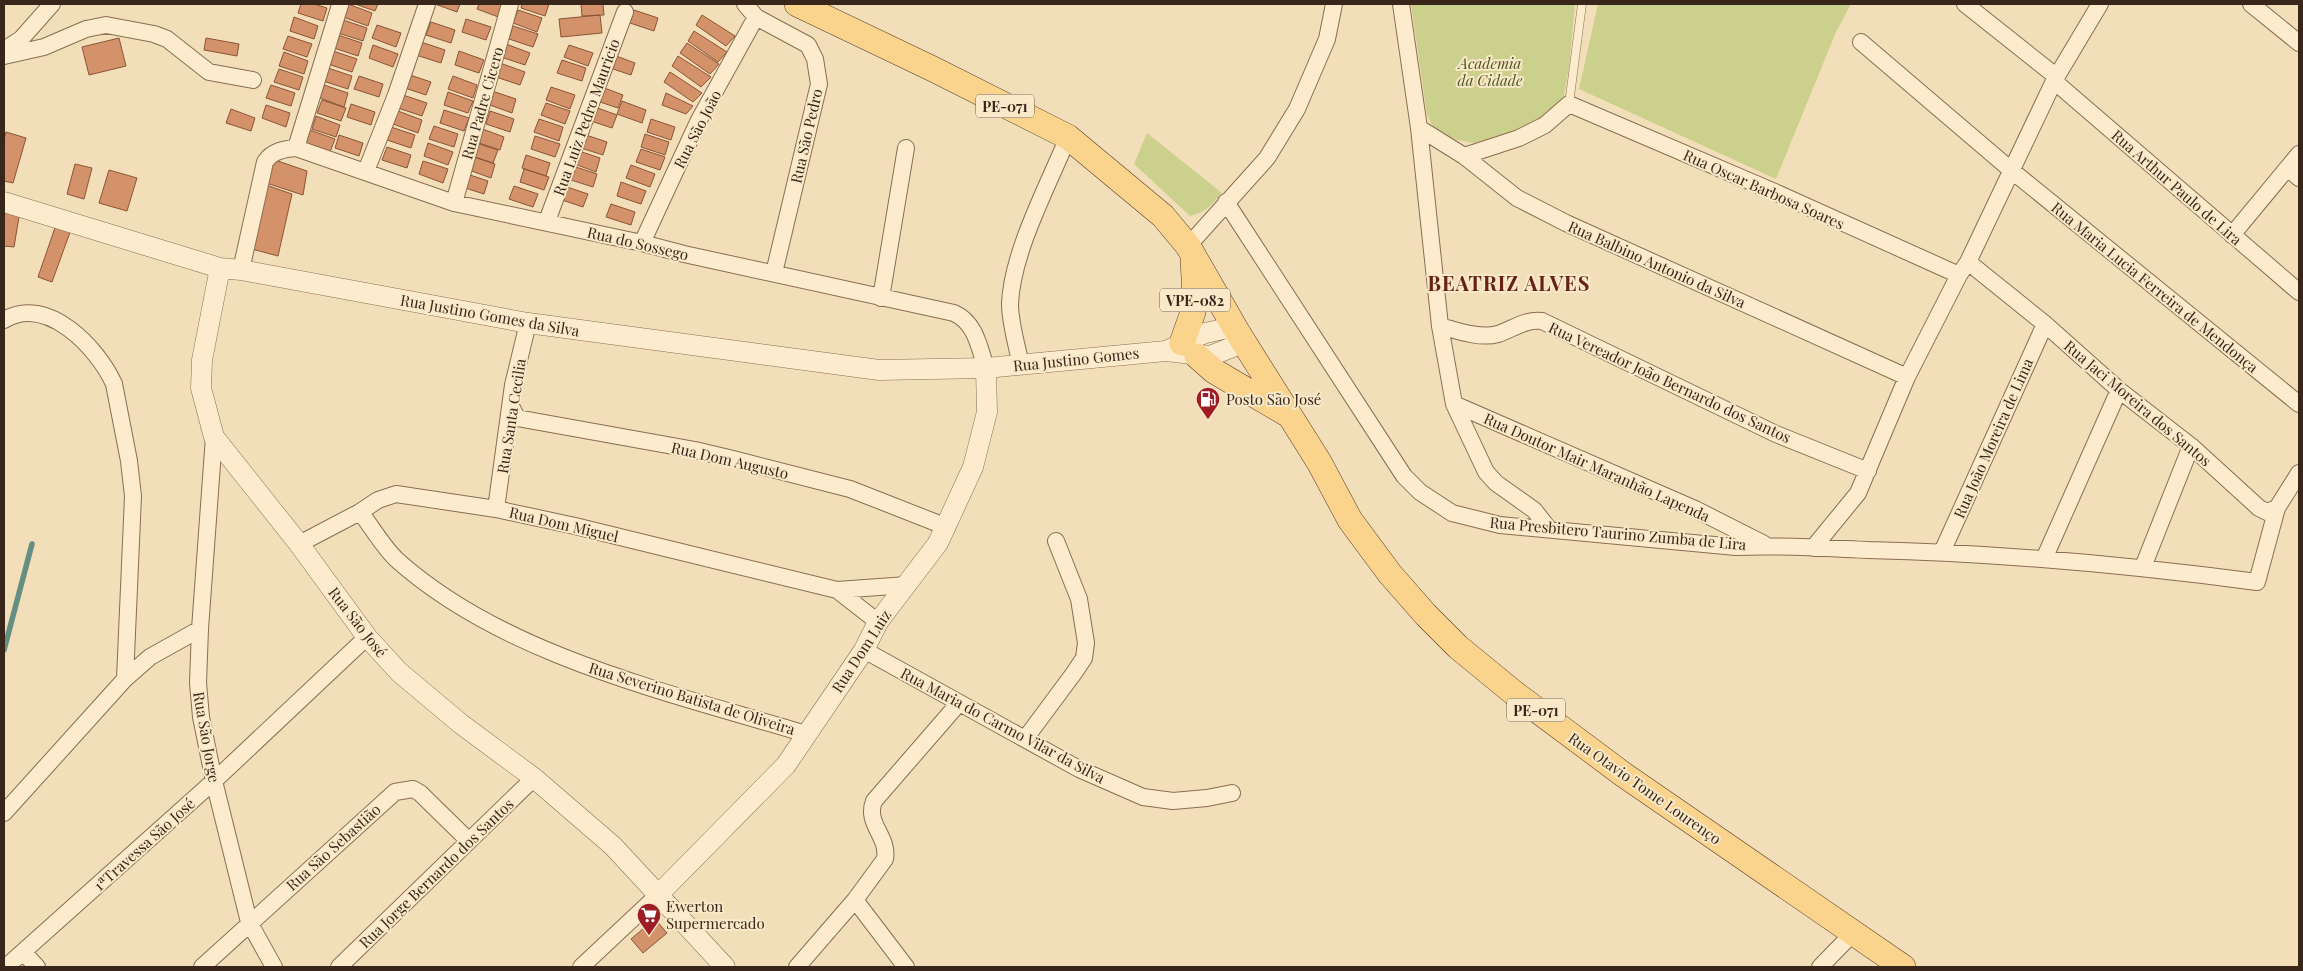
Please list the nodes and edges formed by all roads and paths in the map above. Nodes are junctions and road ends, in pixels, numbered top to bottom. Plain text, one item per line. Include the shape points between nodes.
1 (52, 4) edge
2 (427, 4) edge
3 (510, 4) edge
4 (744, 4) edge
5 (797, 4) edge
6 (1334, 4) edge
7 (1401, 4) edge
8 (1582, 4) edge
9 (1965, 4) edge
10 (2100, 4) edge
11 (2251, 4) edge
12 (340, 5) edge
13 (625, 12) dead end
14 (756, 17) junction
15 (1861, 42) dead end
16 (2299, 44) edge
17 (4, 50) edge
18 (4, 56) edge
19 (2056, 79) junction
20 (253, 80) dead end
21 (1569, 104) junction
22 (1420, 128) junction
23 (1068, 138) junction
24 (296, 148) junction
25 (906, 148) dead end
26 (2299, 154) edge
27 (1464, 156) junction
28 (2011, 170) junction
29 (366, 171) junction
30 (2293, 173) edge
31 (4, 202) edge
32 (1226, 202) junction
33 (454, 203) junction
34 (547, 221) junction
35 (2232, 235) junction
36 (642, 243) junction
37 (1190, 250) junction
38 (220, 268) junction
39 (1963, 269) junction
40 (241, 270) junction
41 (774, 273) junction
42 (2299, 292) edge
43 (881, 298) junction
44 (4, 320) edge
45 (528, 323) junction
46 (2045, 324) junction
47 (1440, 326) junction
48 (1238, 333) junction
49 (1182, 350) junction
50 (1021, 365) junction
51 (986, 368) junction
52 (1908, 376) junction
53 (2119, 390) junction
54 (1454, 404) junction
55 (2299, 404) edge
56 (512, 408) junction
57 (1291, 416) junction
58 (214, 437) junction
59 (2191, 446) junction
60 (1868, 470) junction
61 (2299, 473) edge
62 (2277, 508) junction
63 (496, 509) junction
64 (360, 512) junction
65 (947, 527) junction
66 (1549, 529) junction
67 (1056, 541) dead end
68 (299, 544) junction
69 (1766, 545) junction
70 (1813, 548) junction
71 (1942, 552) junction
72 (2044, 559) junction
73 (2143, 567) junction
74 (907, 585) junction
75 (837, 590) junction
76 (878, 622) junction
77 (200, 629) junction
78 (367, 637) junction
79 (864, 650) junction
80 (125, 679) junction
81 (959, 703) junction
82 (806, 734) junction
83 (1026, 740) junction
84 (534, 778) junction
85 (214, 781) junction
86 (1232, 793) dead end
87 (4, 813) edge
88 (469, 841) junction
89 (659, 894) junction
90 (854, 900) junction
91 (249, 922) junction
92 (1854, 932) junction
93 (23, 952) junction
94 (6, 967) edge
95 (37, 967) edge
96 (202, 967) edge
97 (274, 967) edge
98 (339, 967) edge
99 (581, 967) edge
100 (725, 967) edge
101 (797, 967) edge
102 (906, 967) edge
103 (1820, 967) edge
104 (1904, 967) edge

1 - 17 street via 21,38
2 - 29 street
3 - 33 street, Rua Padre Cicero
4 - 14 street, Rua São Pedro
5 - 23 main road, Rua Otavio Tome Lourenço / PE-071
6 - 32 street via 1327,39 1297,109 1267,158
7 - 22 street, Rua Doutor Mair Maranhão Lapenda
8 - 21 lane
9 - 19 street, Rua Arthur Paulo de Lira
10 - 19 street
11 - 16 street
12 - 24 street
13 - 34 street, Rua Luiz Pedro Mauricio
14 - 36 street, Rua São João via 699,120
14 - 41 street, Rua São Pedro via 808,46 815,59 819,84
15 - 28 street
18 - 20 street via 44,47 86,29 106,25 154,34 166,39 209,72
19 - 28 street
19 - 35 street, Rua Arthur Paulo de Lira
21 - 27 street via 1545,125 1519,138
21 - 39 street, Rua Oscar Barbosa Soares
22 - 27 street, Rua Balbino Antonio da Silva
22 - 47 street, Rua Doutor Mair Maranhão Lapenda
23 - 37 main road, Rua Otavio Tome Lourenço / PE-071 via 1163,216
23 - 50 street via 1012,281 1010,307
24 - 29 street, Rua do Sossego
24 - 40 street via 279,151 265,162
25 - 43 street
26 - 30 street
27 - 52 street, Rua Balbino Antonio da Silva via 1517,198 1566,223
28 - 39 street
28 - 55 street, Rua Maria Lucia Ferreira de Mendonça
29 - 33 street, Rua do Sossego
30 - 35 street
31 - 38 street, Rua Justino Gomes da Silva
32 - 37 street
32 - 66 street, Rua Presbitero Taurino Zumba de Lira via 1404,476 1420,492 1452,513 1500,525
33 - 34 street, Rua do Sossego
34 - 36 street, Rua do Sossego
35 - 42 street, Rua Arthur Paulo de Lira
36 - 41 street, Rua do Sossego
37 - 48 main road, Rua Otavio Tome Lourenço / PE-071
37 - 49 main road, VPE-082 via 1196,296
38 - 40 street, Rua Justino Gomes da Silva
38 - 58 street, Rua São José via 202,360 201,388
39 - 46 street, Rua Jaci Moreira dos Santos
39 - 52 street
40 - 45 street, Rua Justino Gomes da Silva
41 - 43 street, Rua do Sossego
43 - 51 street, Rua do Sossego via 963,317 975,334
44 - 80 street via 33,313 56,321 72,331 92,352 114,384 133,496
45 - 51 street, Rua Justino Gomes da Silva via 879,370
45 - 56 street, Rua Santa Cecilia via 513,385
46 - 53 street, Rua Jaci Moreira dos Santos
46 - 71 street, Rua João Moreira de Lima
47 - 54 street, Rua Doutor Mair Maranhão Lapenda
47 - 60 street, Rua Vereador João Bernardo dos Santos via 1496,335 1527,321 1542,321 1776,434
48 - 49 street, Rua Justino Gomes via 1235,346 1219,354
48 - 57 main road, Rua Otavio Tome Lourenço / PE-071
49 - 50 street, Rua Justino Gomes
49 - 57 main road
50 - 51 street, Rua Justino Gomes
51 - 65 street, Rua Dom Luiz via 988,412 974,467
52 - 60 street
53 - 59 street, Rua Jaci Moreira dos Santos
53 - 72 street
54 - 66 street, Rua Doutor Mair Maranhão Lapenda via 1486,472 1534,510
54 - 69 street, Rua Doutor Mair Maranhão Lapenda via 1695,509
56 - 63 street, Rua Santa Cecilia
56 - 65 street, Rua Dom Augusto via 517,418 695,450 850,489
57 - 92 main road, Rua Otavio Tome Lourenço / PE-071 via 1350,520 1390,574 1458,647 1624,776
58 - 68 street, Rua São José
58 - 77 street, Rua São Jorge
59 - 62 street, Rua Jaci Moreira dos Santos via 2259,508 2267,512
59 - 73 street
60 - 70 street via 1858,493
61 - 62 street
62 - 73 street, Rua Presbitero Taurino Zumba de Lira via 2257,582
63 - 64 street, Rua Dom Miguel via 396,494 378,500
63 - 75 street, Rua Dom Miguel
64 - 68 street, Rua Dom Miguel
64 - 82 street, Rua Severino Batista de Oliveira via 396,559 455,604 502,630 609,675
65 - 74 street, Rua Dom Luiz
66 - 69 street, Rua Presbitero Taurino Zumba de Lira via 1736,547
67 - 83 street via 1079,599 1086,643 1084,658
68 - 78 street, Rua São José
69 - 70 street, Rua Presbitero Taurino Zumba de Lira
70 - 71 street, Rua Presbitero Taurino Zumba de Lira
71 - 72 street, Rua Presbitero Taurino Zumba de Lira
72 - 73 street, Rua Presbitero Taurino Zumba de Lira
74 - 75 street, Rua Dom Miguel
74 - 76 street, Rua Dom Luiz
75 - 76 street, Rua Dom Miguel
76 - 79 street, Rua Dom Luiz
77 - 80 street via 150,657
77 - 85 street, Rua São Jorge via 198,683 201,717
78 - 84 street, Rua São José via 406,678
78 - 85 street, 1ªTravessa São José
79 - 81 street, Rua Maria do Carmo Vilar da Silva
79 - 82 street, Rua Dom Luiz
80 - 87 street
81 - 83 street, Rua Maria do Carmo Vilar da Silva
81 - 90 street via 874,801 871,814 884,839 885,859
82 - 89 street, Rua Dom Luiz via 786,765
83 - 86 street, Rua Maria do Carmo Vilar da Silva via 1079,769 1143,796 1173,801
84 - 88 street, Rua Jorge Bernardo dos Santos
84 - 89 street, Rua São José via 613,846
85 - 91 street, Rua São Jorge
85 - 93 street, 1ªTravessa São José
88 - 91 street, Rua São Sebastião via 420,793 413,789 395,792
88 - 98 street, Rua Jorge Bernardo dos Santos
89 - 99 street
89 - 100 street, Rua São José
90 - 101 street
90 - 102 street
91 - 96 street, Rua São Sebastião
91 - 97 street, Rua São Jorge
92 - 103 street
92 - 104 main road, PE-071
93 - 94 street, 1ªTravessa São José
93 - 95 street

